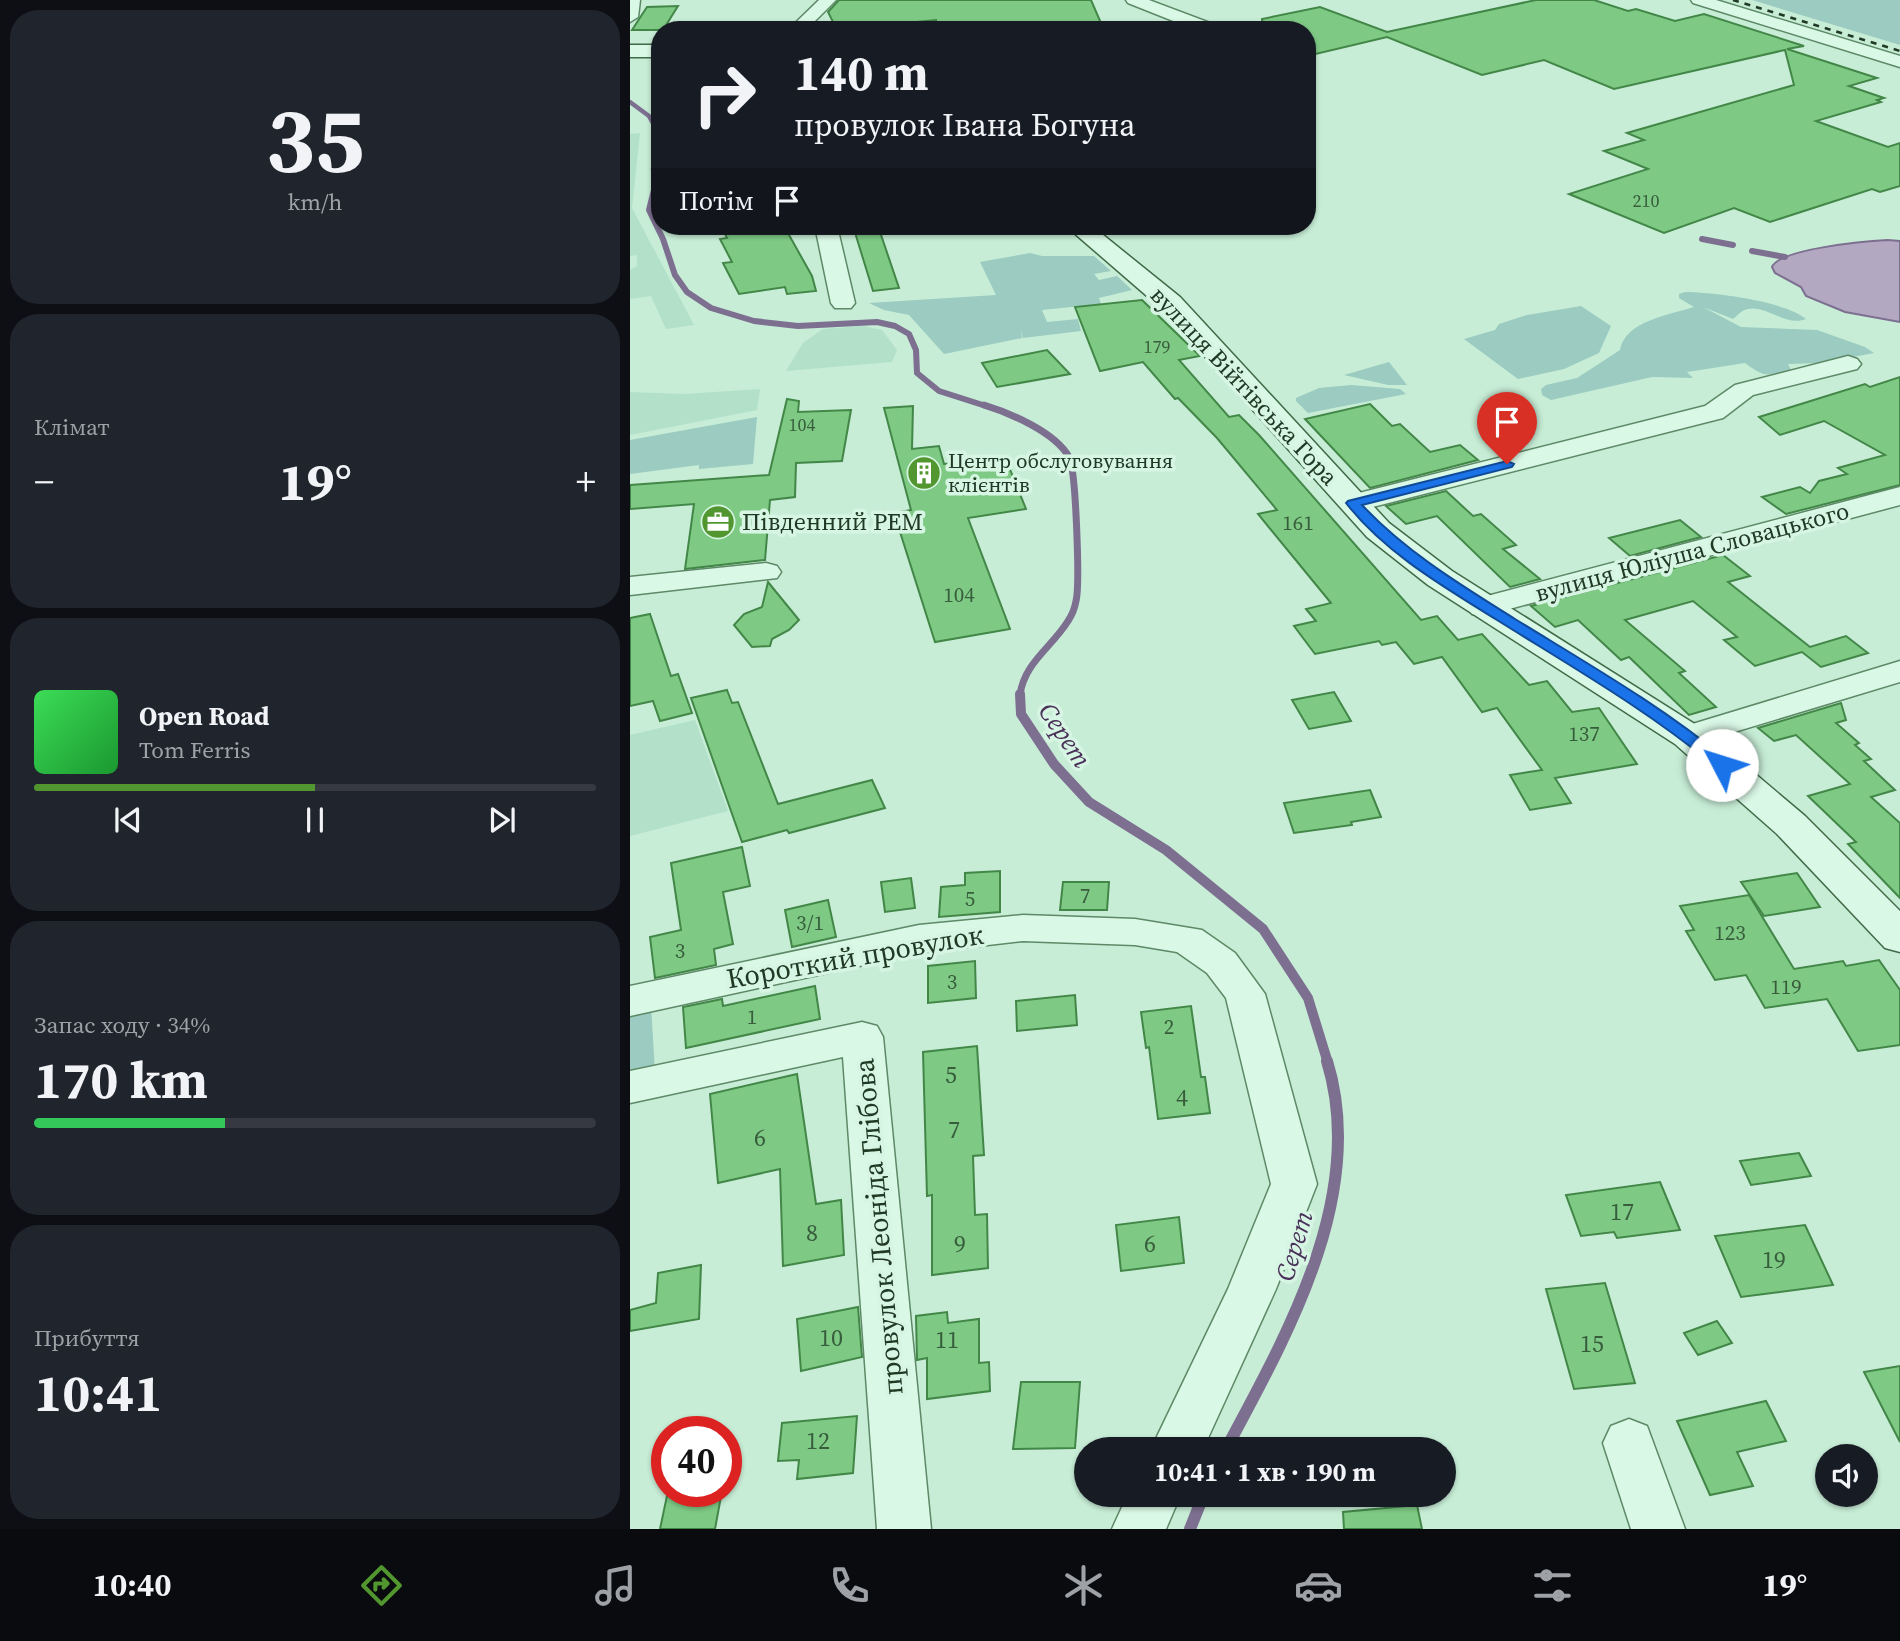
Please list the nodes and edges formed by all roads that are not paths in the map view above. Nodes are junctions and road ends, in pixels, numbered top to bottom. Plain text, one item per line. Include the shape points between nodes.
1 (632, 0) edge
2 (828, 0) edge
3 (1134, 0) edge
4 (1699, 0) edge
5 (630, 17) edge
6 (806, 21) edge
7 (1189, 21) edge
8 (630, 51) edge
9 (651, 51) edge
10 (1900, 62) edge
11 (828, 235) edge
12 (1088, 235) edge
13 (843, 303) dead end
14 (1848, 364) dead end
15 (1900, 496) edge
16 (1353, 503) junction
17 (766, 572) dead end
18 (630, 586) edge
19 (1483, 607) junction
20 (1900, 671) edge
21 (1688, 736) junction
22 (1900, 937) edge
23 (630, 1001) edge
24 (630, 1087) edge
25 (1183, 1437) edge
26 (1629, 1443) dead end
27 (1150, 1507) edge
28 (904, 1529) edge
29 (1139, 1529) edge
30 (1658, 1529) edge

1 - 5 street
2 - 6 street
3 - 7 street
4 - 10 street
8 - 9 street
11 - 13 street
12 - 16 street, вулиця Війтівська Гора via 1171,303
14 - 16 street via 1744,390 1714,412
15 - 19 street, вулиця Юліуша Словацького
16 - 19 street, вулиця Війтівська Гора via 1402,550
17 - 18 street
19 - 21 street, вулиця Війтівська Гора
20 - 21 street
21 - 22 street, вулиця Війтівська Гора via 1791,825
23 - 25 street, Короткий провулок via 919,939 1023,928 1135,932 1188,940 1221,963 1245,994 1294,1184 1252,1289
24 - 28 street, провулок Леоніда Глібова via 862,1037
26 - 30 street
27 - 29 street

